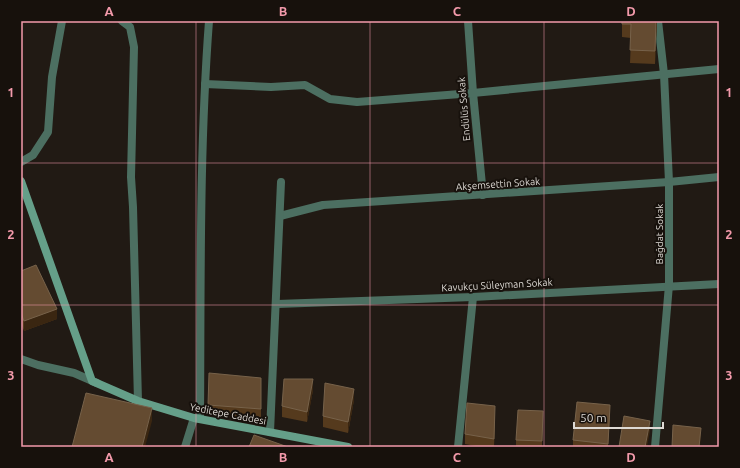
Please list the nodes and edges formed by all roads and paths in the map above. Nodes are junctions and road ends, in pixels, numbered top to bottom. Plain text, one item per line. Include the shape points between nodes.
1 (62, 21) edge
2 (122, 21) edge
3 (209, 21) edge
4 (468, 21) edge
5 (658, 21) edge
6 (719, 68) edge
7 (664, 74) junction
8 (205, 84) junction
9 (473, 94) junction
10 (21, 162) edge
11 (719, 177) edge
12 (21, 181) edge
13 (281, 182) dead end
14 (669, 182) junction
15 (483, 195) junction
16 (280, 216) junction
17 (719, 284) edge
18 (669, 285) junction
19 (472, 297) junction
20 (277, 304) junction
21 (21, 359) edge
22 (92, 381) junction
23 (138, 400) junction
24 (197, 419) junction
25 (270, 432) junction
26 (184, 447) edge
27 (348, 447) edge
28 (458, 447) edge
29 (655, 447) edge

1 - 10 street via 52,77 48,132 34,155
2 - 23 street via 130,27 134,47 131,177
3 - 8 street
4 - 9 street, Endülüs Sokak
5 - 7 street, Bağdat Sokak
6 - 7 street
7 - 9 street
7 - 14 street, Bağdat Sokak
8 - 9 street via 271,87 305,85 330,98 357,102
8 - 24 street
9 - 15 street, Endülüs Sokak
11 - 14 street, Akşemsettin Sokak
12 - 22 street
13 - 16 street
14 - 15 street, Akşemsettin Sokak
14 - 18 street, Bağdat Sokak
15 - 16 street, Akşemsettin Sokak via 323,206
16 - 20 street
17 - 18 street, Kavukçu Süleyman Sokak
18 - 19 street, Kavukçu Süleyman Sokak
18 - 29 street, Bağdat Sokak
19 - 20 street, Kavukçu Süleyman Sokak
19 - 28 street
20 - 25 street
21 - 22 street via 74,373
22 - 23 street, Yeditepe Caddesi
23 - 24 street, Yeditepe Caddesi
24 - 25 street, Yeditepe Caddesi
24 - 26 street
25 - 27 street, Yeditepe Caddesi

